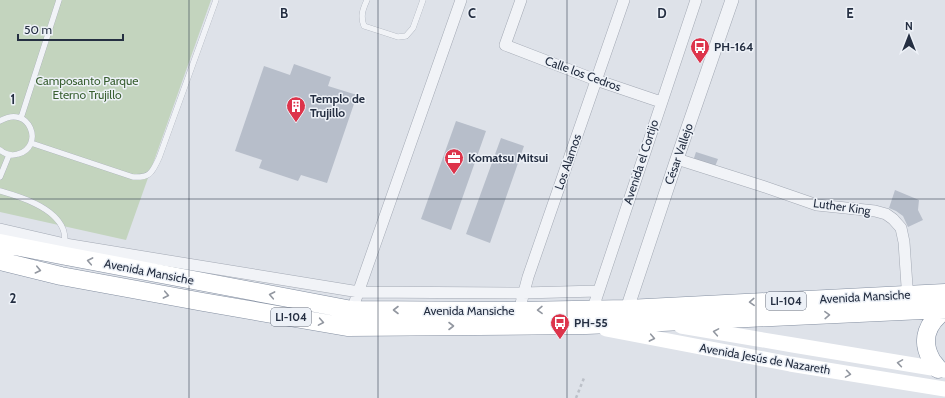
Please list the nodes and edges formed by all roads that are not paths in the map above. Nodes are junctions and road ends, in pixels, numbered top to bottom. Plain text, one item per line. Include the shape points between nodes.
1 (58, 0) edge
2 (216, 0) edge
3 (367, 0) edge
4 (423, 0) edge
5 (461, 0) edge
6 (522, 0) edge
7 (624, 0) edge
8 (696, 0) edge
9 (732, 0) edge
10 (596, 80) junction
11 (661, 102) junction
12 (21, 118) junction
13 (0, 121) edge
14 (31, 143) junction
15 (0, 150) edge
16 (9, 155) junction
17 (677, 159) junction
18 (0, 177) edge
19 (0, 191) edge
20 (0, 228) edge
21 (0, 242) edge
22 (66, 250) junction
23 (0, 261) edge
24 (142, 263) junction
25 (137, 290) junction
26 (598, 291) junction
27 (359, 292) junction
28 (523, 293) junction
29 (945, 293) edge
30 (908, 303) junction
31 (627, 309) junction
32 (945, 309) edge
33 (352, 310) junction
34 (589, 317) junction
35 (518, 318) junction
36 (662, 322) junction
37 (942, 369) edge
38 (945, 389) edge

1 - 12 lane
2 - 14 lane via 152,172 133,178
3 - 4 lane via 363,10 364,26 398,37 406,36 413,28
5 - 27 street
6 - 10 street, Calle los Cedros via 505,45
7 - 10 street, Los Alamos
8 - 11 street, Avenida el Cortijo
9 - 17 street, César Vallejo
10 - 11 street, Calle los Cedros
10 - 28 street, Los Alamos
11 - 26 street, Avenida el Cortijo
12 - 13 lane via 13,116
12 - 14 lane via 31,128
14 - 16 lane via 22,153
15 - 16 lane
16 - 18 lane
17 - 30 street, Luther King via 817,205 886,214 901,228
17 - 31 street, César Vallejo
19 - 22 lane via 18,196 50,213 61,224
20 - 22 street
21 - 22 highway, Avenida Mansiche / LI-104
22 - 24 highway, Avenida Mansiche / LI-104
23 -> 25 highway, Avenida Mansiche / LI-104 via 61,276
24 - 25 highway
24 - 27 street
33 -> 24 highway, Avenida Mansiche / LI-104
25 -> 35 highway, Avenida Mansiche / LI-104 via 347,326
26 - 28 street
26 - 34 street, Avenida el Cortijo
27 - 28 street
27 - 33 street
28 - 35 street, Los Alamos
29 - 30 highway, Avenida Mansiche / LI-104
30 -> 31 highway, Avenida Mansiche / LI-104
30 - 32 highway, Avenida Mansiche / LI-104
36 -> 30 highway, Avenida Mansiche / LI-104
31 - 34 highway, Avenida Mansiche / LI-104
31 - 36 main road, Avenida Jesús de Nazareth
32 - 37 highway via 936,316 926,337 931,359
35 -> 33 highway, Avenida Mansiche / LI-104
34 - 35 highway, Avenida Mansiche / LI-104
34 - 36 highway, Avenida Mansiche / LI-104
34 -> 38 main road, Avenida Jesús de Nazareth via 790,364
37 -> 36 main road, Avenida Jesús de Nazareth

